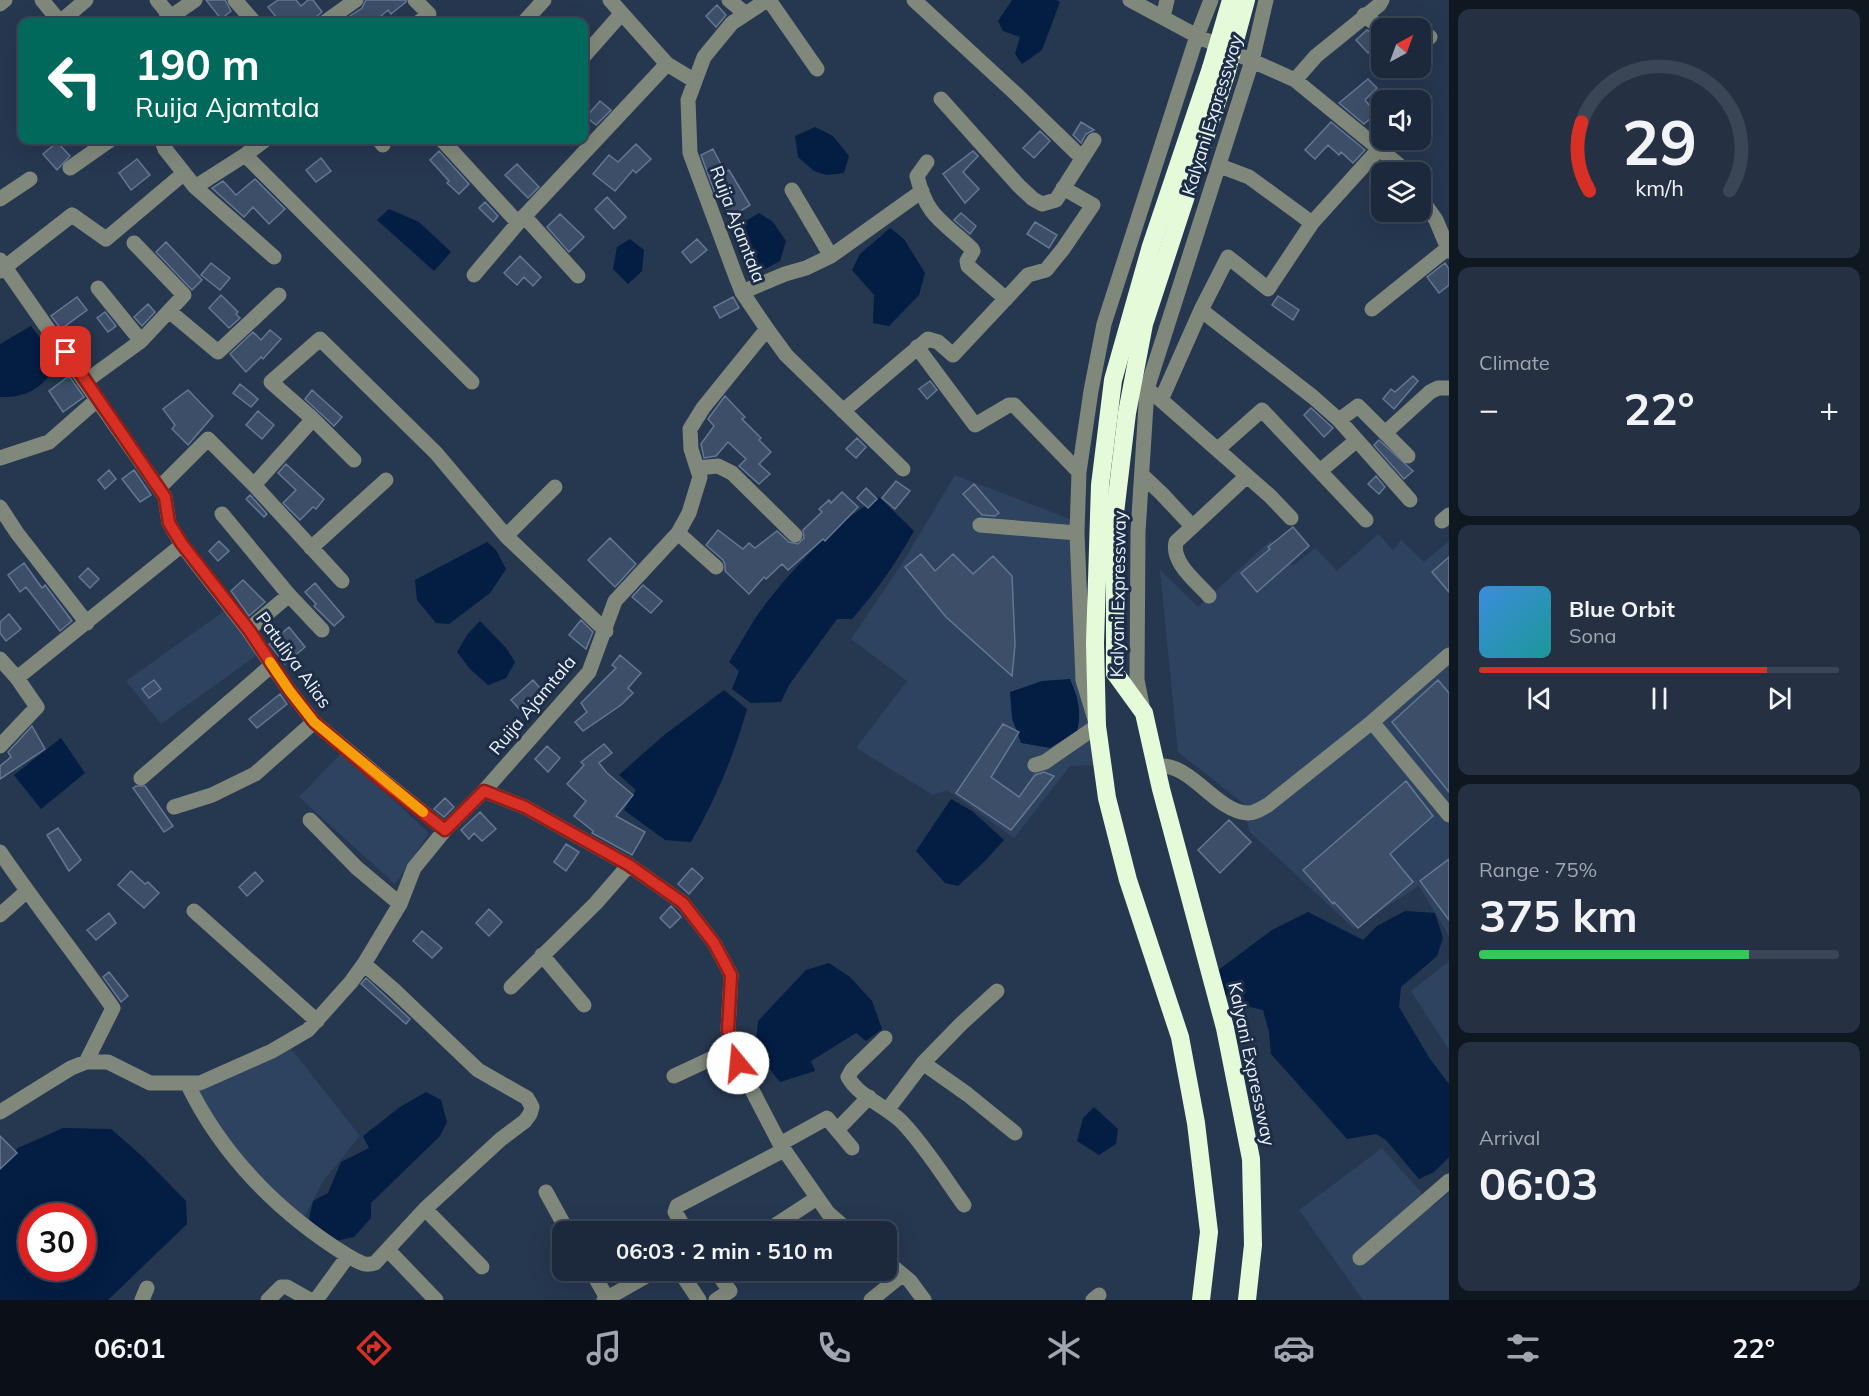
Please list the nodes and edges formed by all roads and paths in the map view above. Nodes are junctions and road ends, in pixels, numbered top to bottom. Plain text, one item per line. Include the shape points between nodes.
1 (5, 0) edge
2 (42, 0) edge
3 (86, 0) edge
4 (157, 0) edge
5 (195, 0) edge
6 (235, 0) edge
7 (356, 0) edge
8 (415, 0) edge
9 (544, 0) edge
10 (610, 0) edge
11 (729, 0) edge
12 (768, 0) edge
13 (914, 0) edge
14 (1130, 0) edge
15 (1167, 0) edge
16 (1211, 0) edge
17 (1230, 0) edge
18 (1246, 0) edge
19 (1266, 0) edge
20 (1382, 0) edge
21 (0, 4) edge
22 (622, 13) junction
23 (746, 14) junction
24 (1364, 15) junction
25 (1163, 17) junction
26 (57, 18) edge
27 (64, 18) edge
28 (166, 18) edge
29 (170, 18) edge
30 (251, 18) edge
31 (331, 18) edge
32 (424, 18) edge
33 (528, 18) edge
34 (1371, 20) edge
35 (1197, 36) junction
36 (588, 51) edge
37 (1252, 61) junction
38 (667, 64) junction
39 (817, 69) dead end
40 (1295, 80) junction
41 (695, 81) junction
42 (941, 99) dead end
43 (1094, 140) dead end
44 (1371, 142) edge
45 (104, 144) edge
46 (163, 144) edge
47 (260, 144) edge
48 (446, 144) edge
49 (1378, 150) edge
50 (1380, 150) edge
51 (245, 155) junction
52 (1082, 157) junction
53 (927, 162) dead end
54 (1395, 162) edge
55 (1220, 166) junction
56 (70, 168) dead end
57 (183, 174) junction
58 (30, 179) dead end
59 (195, 187) junction
60 (1063, 188) junction
61 (792, 190) dead end
62 (922, 191) junction
63 (0, 199) edge
64 (1431, 206) edge
65 (1443, 216) edge
66 (521, 220) junction
67 (1312, 223) junction
68 (134, 243) dead end
69 (1448, 249) edge
70 (274, 256) dead end
71 (831, 256) junction
72 (2, 266) edge
73 (474, 275) dead end
74 (578, 276) dead end
75 (98, 288) dead end
76 (742, 292) junction
77 (279, 295) dead end
78 (1006, 299) junction
79 (1372, 309) dead end
80 (1201, 310) junction
81 (169, 311) junction
82 (767, 329) junction
83 (141, 341) junction
84 (916, 347) junction
85 (86, 381) junction
86 (472, 382) dead end
87 (1449, 388) edge
88 (1147, 389) junction
89 (98, 399) junction
90 (1161, 400) junction
91 (843, 411) junction
92 (312, 419) junction
93 (1339, 420) junction
94 (1385, 433) junction
95 (1358, 440) junction
96 (1218, 449) junction
97 (1408, 456) dead end
98 (0, 458) edge
99 (354, 460) dead end
100 (697, 468) junction
101 (903, 469) dead end
102 (1320, 471) junction
103 (1079, 472) junction
104 (1142, 475) junction
105 (1247, 476) junction
106 (386, 480) dead end
107 (254, 485) junction
108 (555, 487) dead end
109 (159, 488) junction
110 (1410, 500) dead end
111 (0, 507) edge
112 (222, 514) dead end
113 (1291, 518) dead end
114 (1366, 520) dead end
115 (980, 525) dead end
116 (1192, 526) junction
117 (678, 533) junction
118 (1077, 533) junction
119 (795, 535) dead end
120 (506, 536) junction
121 (182, 544) junction
122 (311, 548) junction
123 (716, 567) dead end
124 (342, 581) dead end
125 (289, 595) junction
126 (1209, 596) dead end
127 (87, 622) junction
128 (249, 630) junction
129 (322, 630) dead end
130 (606, 631) junction
131 (1449, 655) edge
132 (0, 658) edge
133 (272, 665) junction
134 (17, 678) junction
135 (1144, 713) junction
136 (314, 722) junction
137 (1372, 722) junction
138 (1097, 726) junction
139 (0, 746) edge
140 (1035, 765) dead end
141 (1156, 765) junction
142 (141, 778) dead end
143 (484, 791) junction
144 (174, 807) dead end
145 (1449, 815) edge
146 (310, 820) dead end
147 (445, 830) junction
148 (0, 852) edge
149 (629, 865) junction
150 (27, 891) junction
151 (400, 904) junction
152 (194, 911) dead end
153 (0, 915) edge
154 (542, 955) junction
155 (364, 964) junction
156 (511, 987) dead end
157 (997, 991) dead end
158 (584, 1005) dead end
159 (316, 1021) junction
160 (885, 1038) dead end
161 (734, 1048) junction
162 (86, 1062) junction
163 (923, 1063) junction
164 (674, 1076) dead end
165 (187, 1083) junction
166 (869, 1097) junction
167 (888, 1108) junction
168 (0, 1112) edge
169 (837, 1130) junction
170 (1015, 1133) dead end
171 (782, 1147) junction
172 (852, 1148) dead end
173 (1449, 1181) edge
174 (546, 1192) dead end
175 (817, 1198) junction
176 (964, 1205) dead end
177 (425, 1209) junction
178 (562, 1221) edge
179 (680, 1221) edge
180 (782, 1221) edge
181 (837, 1221) edge
182 (388, 1250) junction
183 (348, 1256) junction
184 (1360, 1258) dead end
185 (482, 1267) dead end
186 (897, 1270) edge
187 (903, 1275) junction
188 (596, 1281) edge
189 (637, 1281) edge
190 (686, 1281) edge
191 (723, 1281) edge
192 (605, 1299) edge
193 (268, 1300) edge
194 (310, 1300) edge
195 (316, 1300) edge
196 (436, 1300) edge
197 (699, 1300) edge
198 (716, 1300) edge
199 (871, 1300) edge
200 (924, 1300) edge
201 (1202, 1300) edge
202 (1247, 1300) edge

1 - 21 street
2 - 26 street
3 - 27 street
4 - 28 street
5 - 29 street
6 - 30 street
7 - 31 street
8 - 32 street via 429,14
9 - 33 street
10 - 22 street
11 - 23 street
12 - 23 street, Ruija Ajamtala
12 - 39 street
13 - 52 street
14 - 25 street
15 - 25 street
16 - 35 street, Kalyani Expressway
17 - 138 highway, Kalyani Expressway, bridge via 1151,246 1113,380 1100,485 1095,643
18 - 135 highway, Kalyani Expressway, bridge via 1226,74 1144,324 1127,413 1115,513 1115,673
19 - 37 street, Kalyani Expressway
20 - 24 street
22 - 36 street
22 - 38 street
23 - 41 street, Ruija Ajamtala via 732,23 704,57
24 - 34 street
24 - 40 street via 1316,56
25 - 35 street
35 - 37 street
35 - 103 street, Kalyani Expressway via 1104,324
37 - 40 street
37 - 55 street, Kalyani Expressway
38 - 41 street
38 - 66 street
40 - 44 street
41 - 76 street, Ruija Ajamtala via 688,100 690,153
42 - 60 street via 1033,199 1042,204 1056,200
43 - 52 street
45 - 56 street
46 - 57 street
47 - 51 street
48 - 66 street
49 - 67 street
50 - 54 street
51 - 59 street
51 - 86 street
52 - 60 street
53 - 62 street via 917,176
55 - 67 street via 1249,177
55 - 88 street, Kalyani Expressway
57 - 59 street
57 - 72 street via 106,239 72,215
58 - 63 street
59 - 70 street
60 - 78 street via 1093,205 1046,270 1028,275
61 - 71 street
62 - 71 street
62 - 78 street via 932,213 972,249 968,266
64 - 65 street
65 - 69 street
66 - 73 street
66 - 74 street
67 - 80 street via 1268,290 1228,257
68 - 81 street via 184,295
69 - 79 street
71 - 76 street
72 - 85 street, Patuliya Alias
75 - 83 street
76 - 82 street, Ruija Ajamtala
77 - 81 street via 218,352
78 - 84 street via 953,355 933,339
80 - 90 street
80 - 93 street
81 - 83 street
82 - 91 street via 786,355
82 - 100 street, Ruija Ajamtala via 690,429
83 - 85 street
84 - 91 street
84 - 103 street via 975,425 1014,405
85 - 89 street, Patuliya Alias
87 - 94 street via 1438,387 1430,392
88 - 90 street
88 - 104 street, Kalyani Expressway
89 - 98 street via 49,442
89 - 109 street, Patuliya Alias
90 - 96 street
91 - 101 street
92 - 99 street
92 - 107 street
92 - 120 street via 271,382 320,339 436,453
93 - 94 street via 1358,406
93 - 95 street
94 - 97 street
95 - 102 street
95 - 110 street
96 - 102 street via 1262,410
96 - 105 street
100 - 117 street, Ruija Ajamtala via 700,477
100 - 119 street via 718,466 732,473
102 - 114 street
103 - 118 street, Kalyani Expressway
104 - 116 street
104 - 135 street, Kalyani Expressway via 1137,680
105 - 113 street
105 - 116 street
106 - 122 street
107 - 109 street via 208,439
107 - 122 street
108 - 120 street
109 - 121 street, Patuliya Alias via 165,497 169,523
111 - 127 street
112 - 125 street
115 - 118 street
116 - 126 street via 1174,549 1177,559
117 - 123 street
117 - 130 street, Ruija Ajamtala via 615,601
118 - 138 street, Kalyani Expressway via 1083,680
120 - 130 street
121 - 127 street
121 - 128 street, Patuliya Alias
122 - 124 street
125 - 128 street
125 - 129 street
127 - 134 street
128 - 133 street, Patuliya Alias
130 - 143 street, Ruija Ajamtala via 589,672
131 - 137 street
132 - 134 street
133 - 136 street, Patuliya Alias
133 - 142 street
134 - 139 street via 37,707
135 - 141 highway, Kalyani Expressway
136 - 144 street via 255,774 212,795
136 - 147 street, Patuliya Alias
137 - 141 street via 1268,805 1248,814 1229,807 1184,774
137 - 145 street
138 - 140 street
138 - 201 highway, Kalyani Expressway via 1107,798 1128,880 1180,1037 1196,1123 1209,1232
141 - 202 highway, Kalyani Expressway via 1225,1028 1251,1159 1252,1245
143 - 147 street, Ruija Ajamtala
143 - 149 street via 525,807
146 - 151 street via 357,868
147 - 151 street, Ruija Ajamtala via 414,868
148 - 150 street
149 - 154 street
149 - 161 street via 683,903 714,943 731,975 728,1030
150 - 153 street
150 - 162 street via 113,1008
151 - 155 street, Ruija Ajamtala
152 - 159 street
154 - 156 street
154 - 158 street
155 - 159 street, Ruija Ajamtala
155 - 177 street via 478,1070 527,1098 532,1107 525,1121
157 - 163 street
159 - 165 street, Ruija Ajamtala via 272,1051 200,1083
160 - 166 street via 849,1073 850,1080
161 - 164 street
161 - 171 street
162 - 165 street, Ruija Ajamtala via 108,1062 150,1083
162 - 168 street
163 - 167 street
163 - 170 street
165 - 183 street via 232,1156 280,1207
166 - 167 street
166 - 169 street
167 - 176 street via 910,1131
169 - 171 street via 827,1118
169 - 172 street
171 - 175 street
171 - 179 street via 676,1206
173 - 184 street
174 - 178 street
175 - 180 street
175 - 181 street
177 - 182 street
177 - 185 street
182 - 183 street via 368,1266
182 - 196 street
183 - 195 street
186 - 187 street
187 - 199 street
187 - 200 street
188 - 192 street
189 - 192 street
190 - 197 street
191 - 198 street via 730,1291
193 - 194 street via 281,1287

